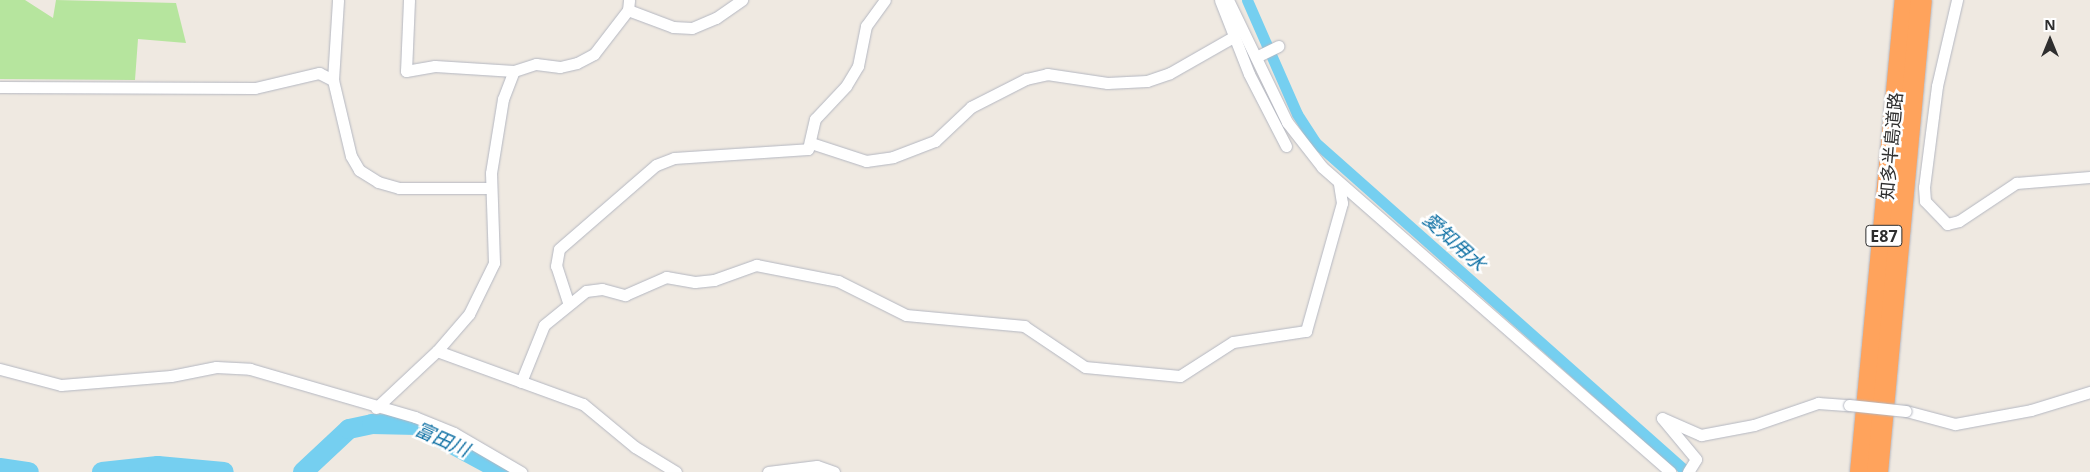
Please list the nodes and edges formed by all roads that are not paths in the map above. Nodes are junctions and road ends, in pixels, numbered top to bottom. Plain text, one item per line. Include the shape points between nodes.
1 (338, 0) edge
2 (409, 0) edge
3 (742, 0) edge
4 (885, 0) edge
5 (1220, 0) edge
6 (1228, 0) edge
7 (1890, 0) edge
8 (1905, 0) edge
9 (1921, 0) edge
10 (1930, 0) edge
11 (1957, 0) edge
12 (628, 5) edge
13 (1233, 37) junction
14 (1279, 46) dead end
15 (1256, 57) junction
16 (514, 71) junction
17 (332, 80) junction
18 (0, 87) edge
19 (1908, 137) junction
20 (812, 143) junction
21 (1286, 146) dead end
22 (1890, 155) junction
23 (2090, 177) edge
24 (1339, 183) junction
25 (490, 188) junction
26 (568, 302) junction
27 (437, 351) junction
28 (0, 370) edge
29 (521, 382) junction
30 (2090, 392) edge
31 (376, 408) junction
32 (1692, 468) edge
33 (521, 472) edge
34 (676, 472) edge
35 (768, 472) edge
36 (834, 472) edge
37 (1670, 472) edge
38 (1860, 472) edge
39 (1877, 472) edge

1 - 17 street
2 - 16 street via 406,71 436,66
3 - 12 street via 716,18 692,28 673,27
4 - 20 street via 866,26 858,66 846,86 815,119
5 - 13 street
6 - 15 street
7 - 22 highway via 1886,106
8 - 22 highway, 知多半島道路 / E87
9 - 19 highway, 知多半島道路 / E87
10 - 19 highway
11 - 23 street via 1937,86 1925,201 1947,224 1959,221 2016,183
12 - 16 street via 594,54 560,67 536,64
13 - 20 street via 1170,73 1147,81 1107,83 1046,74 1026,79 971,107 935,141 893,157 866,161
13 - 21 street
14 - 15 street
15 - 24 street via 1298,140
16 - 25 street via 503,99
17 - 18 street via 319,73 256,88
17 - 25 street via 351,156 359,170 378,182 399,188
19 - 39 highway, 知多半島道路 / E87
20 - 26 street via 808,149 674,158 656,165 559,249 556,266
22 - 38 highway, 知多半島道路 / E87
24 - 26 street via 1342,203 1306,331 1232,342 1180,376 1085,367 1024,326 906,315 838,281 756,265 714,280 695,282 666,277 625,294 602,289 586,291
24 - 37 street
25 - 27 street via 494,263 469,314
26 - 29 street via 544,325
27 - 29 street
27 - 31 street
28 - 31 street via 60,385 171,376 216,367 250,369
29 - 34 street via 583,404 635,447
30 - 32 street, bridge via 2031,410 1955,424 1906,411 1818,403 1754,425 1700,435 1662,418 1696,458
31 - 33 street via 415,416 454,433
35 - 36 street via 817,466

